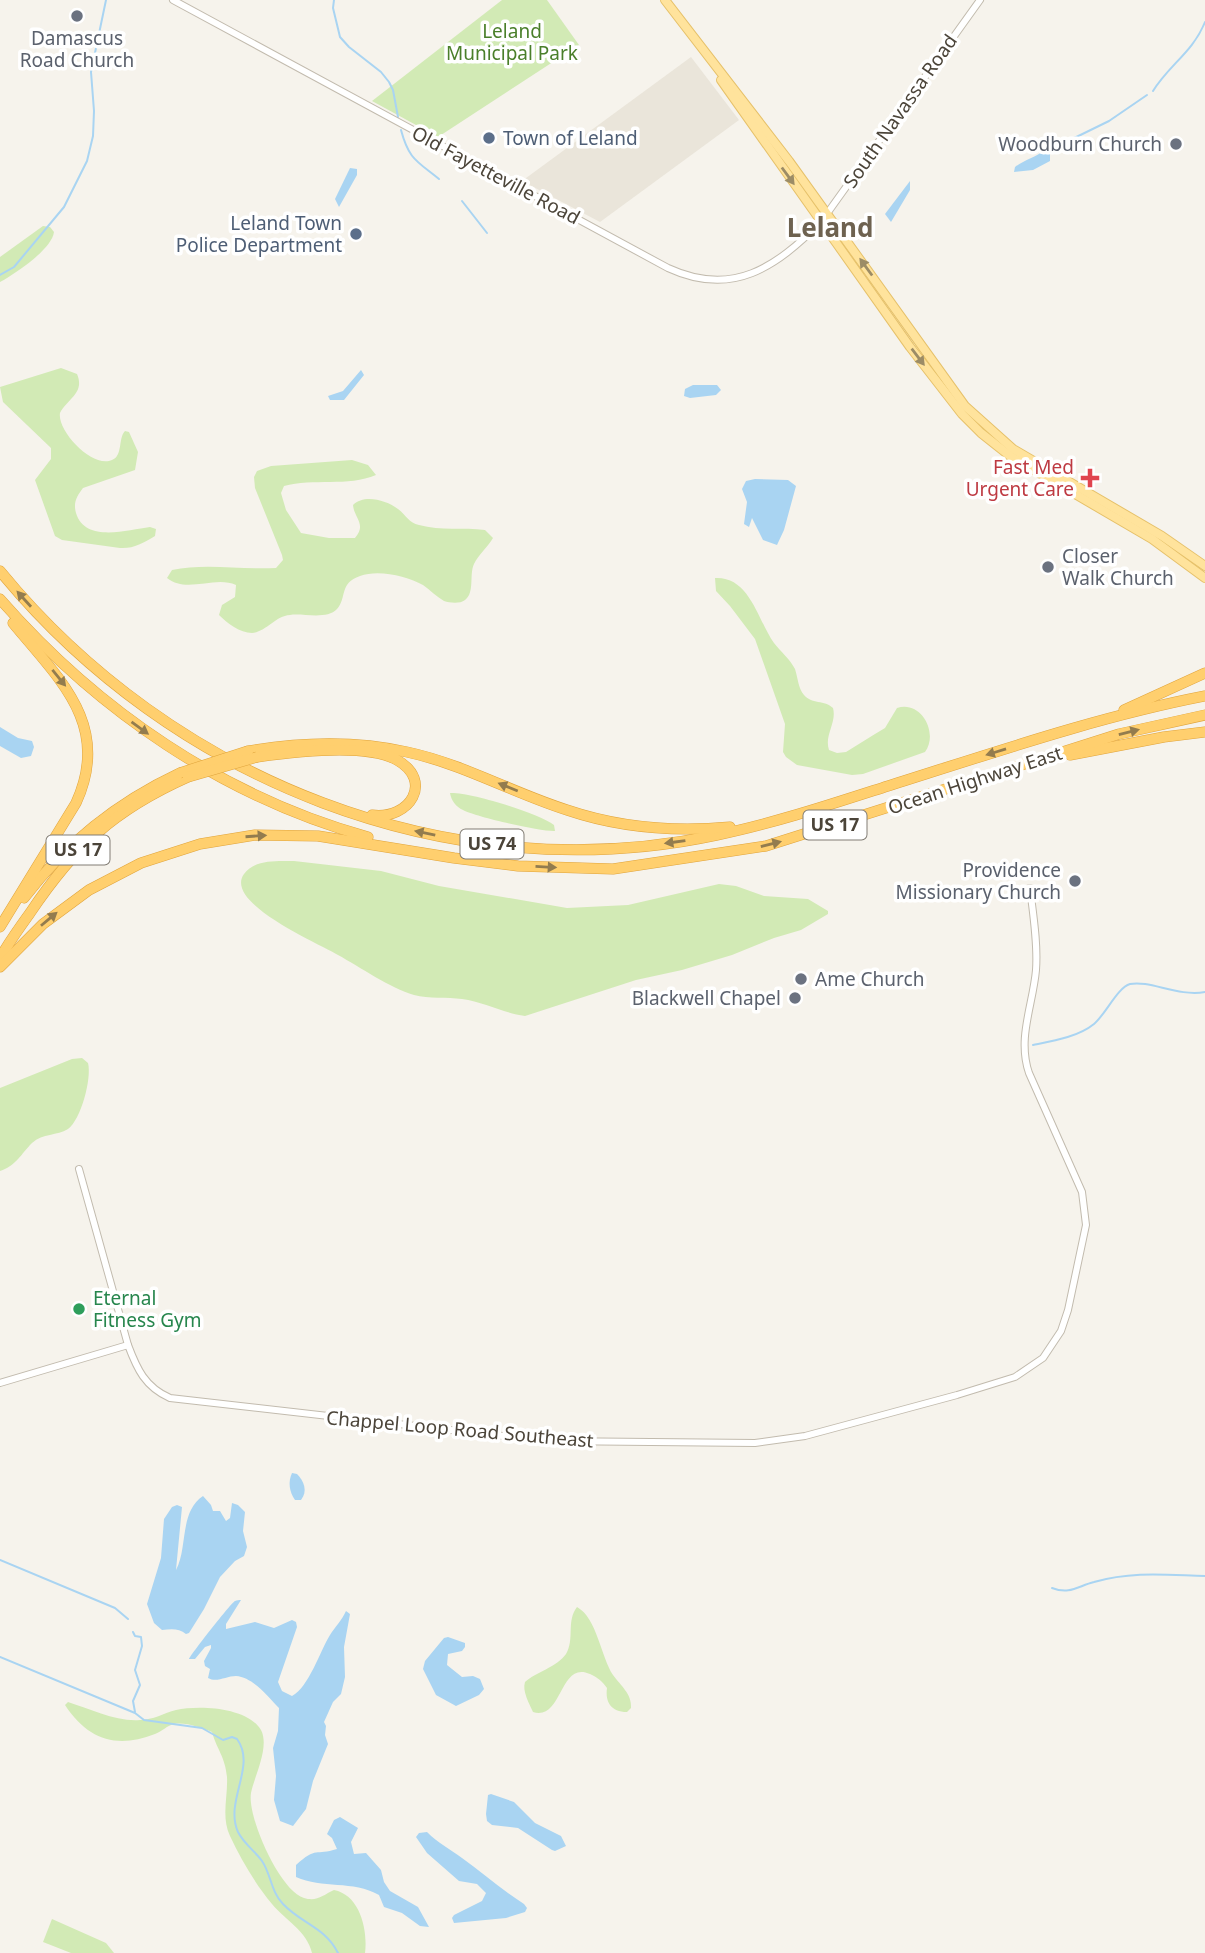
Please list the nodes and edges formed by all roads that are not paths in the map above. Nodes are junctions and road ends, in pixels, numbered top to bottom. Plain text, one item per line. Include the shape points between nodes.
1 (173, 0) edge
2 (665, 0) edge
3 (980, 0) edge
4 (709, 59) junction
5 (828, 215) junction
6 (821, 222) junction
7 (863, 281) junction
8 (904, 320) junction
9 (1164, 547) junction
10 (1205, 566) edge
11 (0, 571) edge
12 (1205, 573) edge
13 (1205, 578) edge
14 (0, 599) edge
15 (0, 607) edge
16 (1205, 673) edge
17 (1205, 696) edge
18 (1205, 715) edge
19 (1205, 732) edge
20 (1061, 733) junction
21 (253, 754) junction
22 (1022, 765) junction
23 (184, 775) junction
24 (328, 805) junction
25 (789, 817) junction
26 (454, 858) junction
27 (1030, 888) dead end
28 (0, 929) edge
29 (0, 958) edge
30 (0, 967) edge
31 (79, 1169) dead end
32 (128, 1345) junction
33 (0, 1383) edge

1 - 6 street, Old Fayetteville Road via 679,272 709,279 753,273 787,254
2 - 4 main road
3 - 5 street, South Navassa Road
4 - 5 main road
4 -> 6 main road
5 - 6 street, South Navassa Road
8 -> 5 main road
6 - 7 main road
7 - 8 main road
7 -> 9 main road via 939,386 981,433 1025,465
8 - 10 main road via 962,402 1003,441
9 - 12 main road
9 - 13 main road
24 -> 11 highway, US 74 via 267,780 160,720 78,654
14 -> 26 highway, US 74 via 47,650 104,700 219,777 352,833
15 -> 28 highway via 73,698 83,719 88,751 76,803
16 - 20 highway
17 - 20 highway, Ocean Highway East / US 17
22 -> 18 highway, Ocean Highway East / US 17 via 1119,734
19 - 22 highway
20 -> 25 highway, Ocean Highway East / US 17
21 - 23 highway, US 17, bridge
21 - 24 highway via 375,754 400,762 412,775 412,797 396,814 374,816
25 -> 21 highway via 712,829 639,827 566,810 460,767 404,751 315,743
26 -> 22 highway, Ocean Highway East / US 17 via 518,866 613,869 709,856 813,833
23 - 28 highway, US 17 via 130,799 84,833
23 - 29 highway, US 17 via 120,814 78,849
25 -> 24 highway, US 74 via 680,842 578,849 455,839
30 -> 26 highway via 43,924 83,894 141,863 192,846 244,836 311,835
27 - 32 street, Chappel Loop Road Southeast via 1036,967 1024,1057 1082,1192 1086,1225 1061,1331 1043,1357 1015,1377 772,1442 567,1442 170,1398 141,1376
31 - 32 street, Chappel Loop Road Southeast
32 - 33 street

